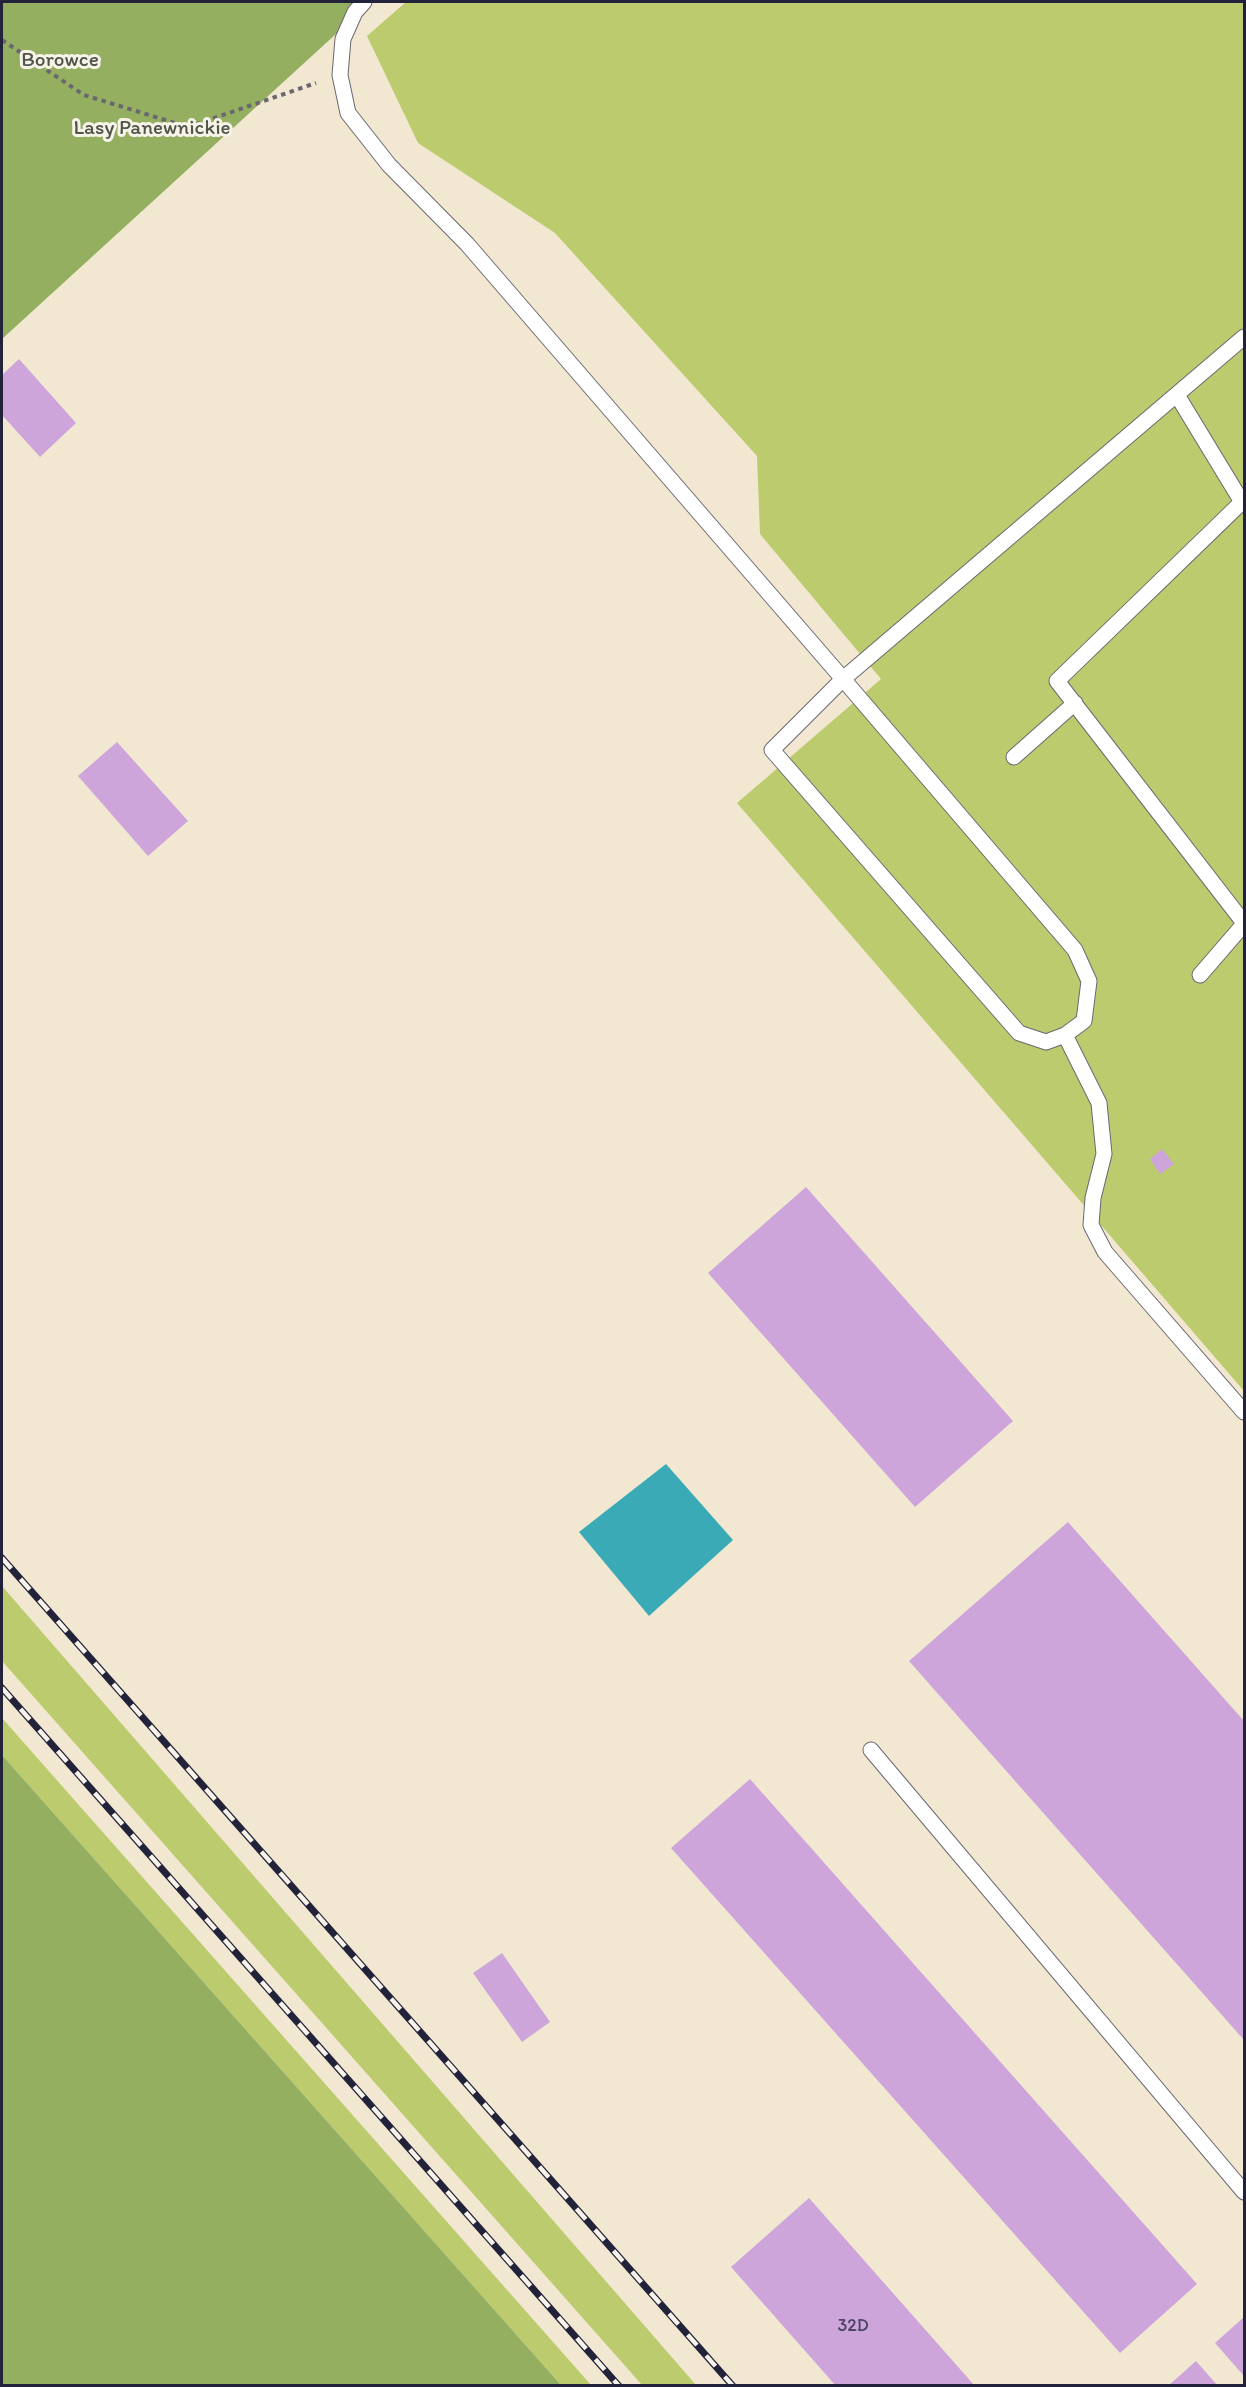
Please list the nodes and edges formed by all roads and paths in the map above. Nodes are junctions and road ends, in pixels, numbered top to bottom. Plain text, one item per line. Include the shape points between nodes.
1 (363, 2) edge
2 (2, 40) edge
3 (340, 75) junction
4 (1245, 338) edge
5 (1176, 395) junction
6 (1243, 502) edge
7 (843, 679) junction
8 (1075, 703) junction
9 (1014, 757) dead end
10 (1245, 924) edge
11 (1200, 975) dead end
12 (1065, 1035) junction
13 (1245, 1412) edge
14 (871, 1750) dead end
15 (1245, 2192) edge

1 - 3 lane via 343,39
2 - 3 path via 84,95 188,128
3 - 7 lane via 348,112 389,165 467,244
4 - 5 lane
5 - 6 lane
5 - 7 lane
6 - 8 lane via 1057,681
7 - 12 lane via 1075,950 1089,981 1084,1021
7 - 12 lane via 772,750 1019,1033 1046,1042
8 - 9 lane
8 - 10 lane
10 - 11 lane
12 - 13 lane via 1099,1103 1104,1154 1091,1225 1105,1252
14 - 15 lane

